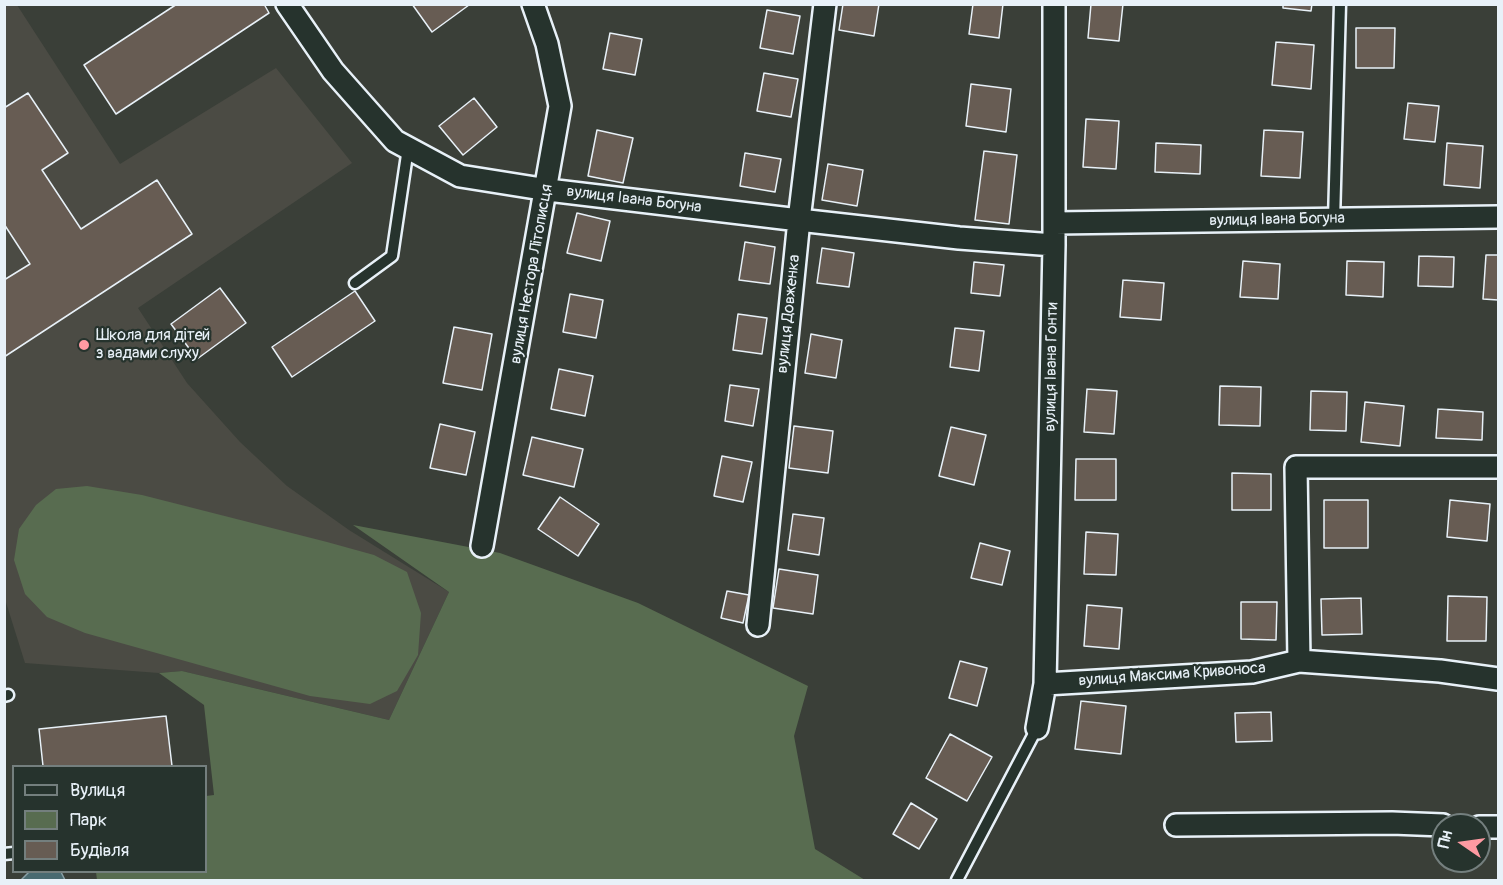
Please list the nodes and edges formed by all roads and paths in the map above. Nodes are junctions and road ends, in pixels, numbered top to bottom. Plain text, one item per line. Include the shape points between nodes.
1 (287, 4) edge
2 (825, 4) edge
3 (1054, 4) edge
4 (1340, 4) edge
5 (538, 7) edge
6 (408, 148) junction
7 (548, 190) junction
8 (1498, 217) edge
9 (799, 220) junction
10 (1334, 220) junction
11 (1054, 223) junction
12 (1054, 245) junction
13 (354, 283) dead end
14 (1498, 466) edge
15 (482, 546) dead end
16 (758, 625) dead end
17 (1299, 661) junction
18 (1498, 679) edge
19 (1045, 684) junction
20 (1037, 728) joint
21 (1176, 825) dead end
22 (1431, 825) edge
23 (957, 880) edge

1 - 6 street, вулиця Івана Богуна via 333,71 395,141
2 - 9 street, вулиця Довженка
3 - 11 street, вулиця Івана Гонти
4 - 10 lane
5 - 7 street, вулиця Нестора Літописця via 560,106
6 - 7 street, вулиця Івана Богуна via 460,176
6 - 13 lane via 392,256
7 - 9 street, вулиця Івана Богуна
7 - 15 street, вулиця Нестора Літописця
8 - 10 street, вулиця Івана Богуна
9 - 12 street, вулиця Івана Богуна
9 - 16 street, вулиця Довженка
10 - 11 street, вулиця Івана Богуна
11 - 12 street, вулиця Івана Гонти
12 - 19 street, вулиця Івана Гонти
14 - 17 street via 1296,467
17 - 18 street, вулиця Максима Кривоноса
17 - 19 street, вулиця Максима Кривоноса via 1252,672
19 - 20 street, вулиця Івана Гонти
20 - 23 lane
21 - 22 street

